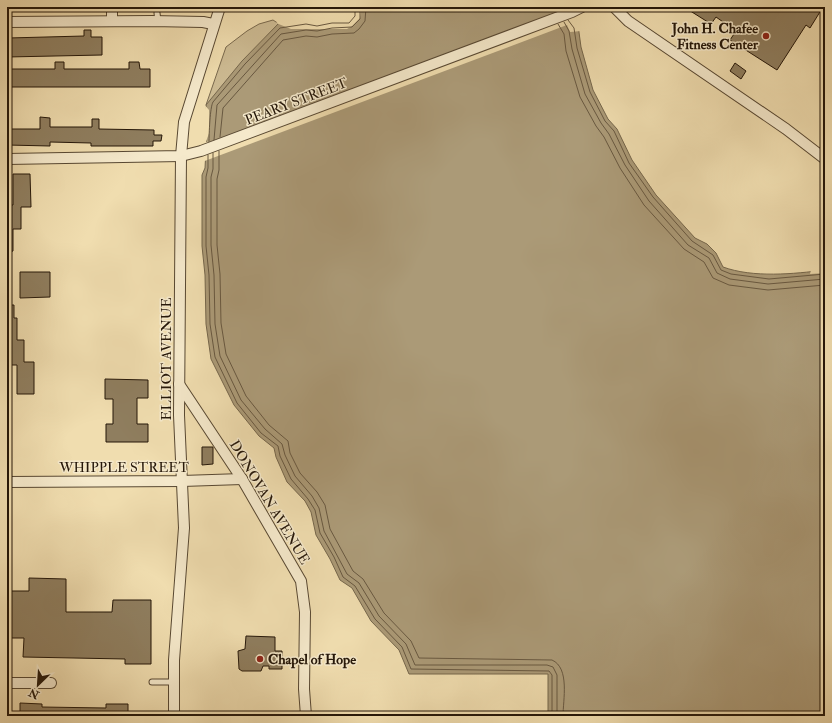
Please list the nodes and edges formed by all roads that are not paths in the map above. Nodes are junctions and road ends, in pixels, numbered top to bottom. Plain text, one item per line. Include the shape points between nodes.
1 (112, 7) edge
2 (220, 7) edge
3 (582, 7) edge
4 (614, 7) edge
5 (112, 21) junction
6 (7, 22) edge
7 (213, 24) junction
8 (181, 156) junction
9 (7, 159) edge
10 (825, 159) edge
11 (179, 384) junction
12 (242, 479) junction
13 (182, 481) junction
14 (7, 482) edge
15 (152, 682) dead end
16 (173, 682) junction
17 (7, 683) edge
18 (51, 683) dead end
19 (174, 716) edge
20 (306, 716) edge

1 - 5 street
2 - 7 street, ELLIOT AVENUE
3 - 8 street, PEARY STREET via 201,151
4 - 10 street via 628,21 774,120
5 - 6 street
5 - 7 street via 155,17
7 - 8 street, ELLIOT AVENUE via 203,65 184,122
8 - 9 street, PEARY STREET
8 - 11 street, ELLIOT AVENUE
11 - 12 street, DONOVAN AVENUE
11 - 13 street, ELLIOT AVENUE
12 - 13 street, WHIPPLE STREET
12 - 20 street, DONOVAN AVENUE via 301,581 305,612
13 - 14 street, WHIPPLE STREET
13 - 16 street, ELLIOT AVENUE via 184,528
15 - 16 lane
16 - 19 street, ELLIOT AVENUE
17 - 18 street

